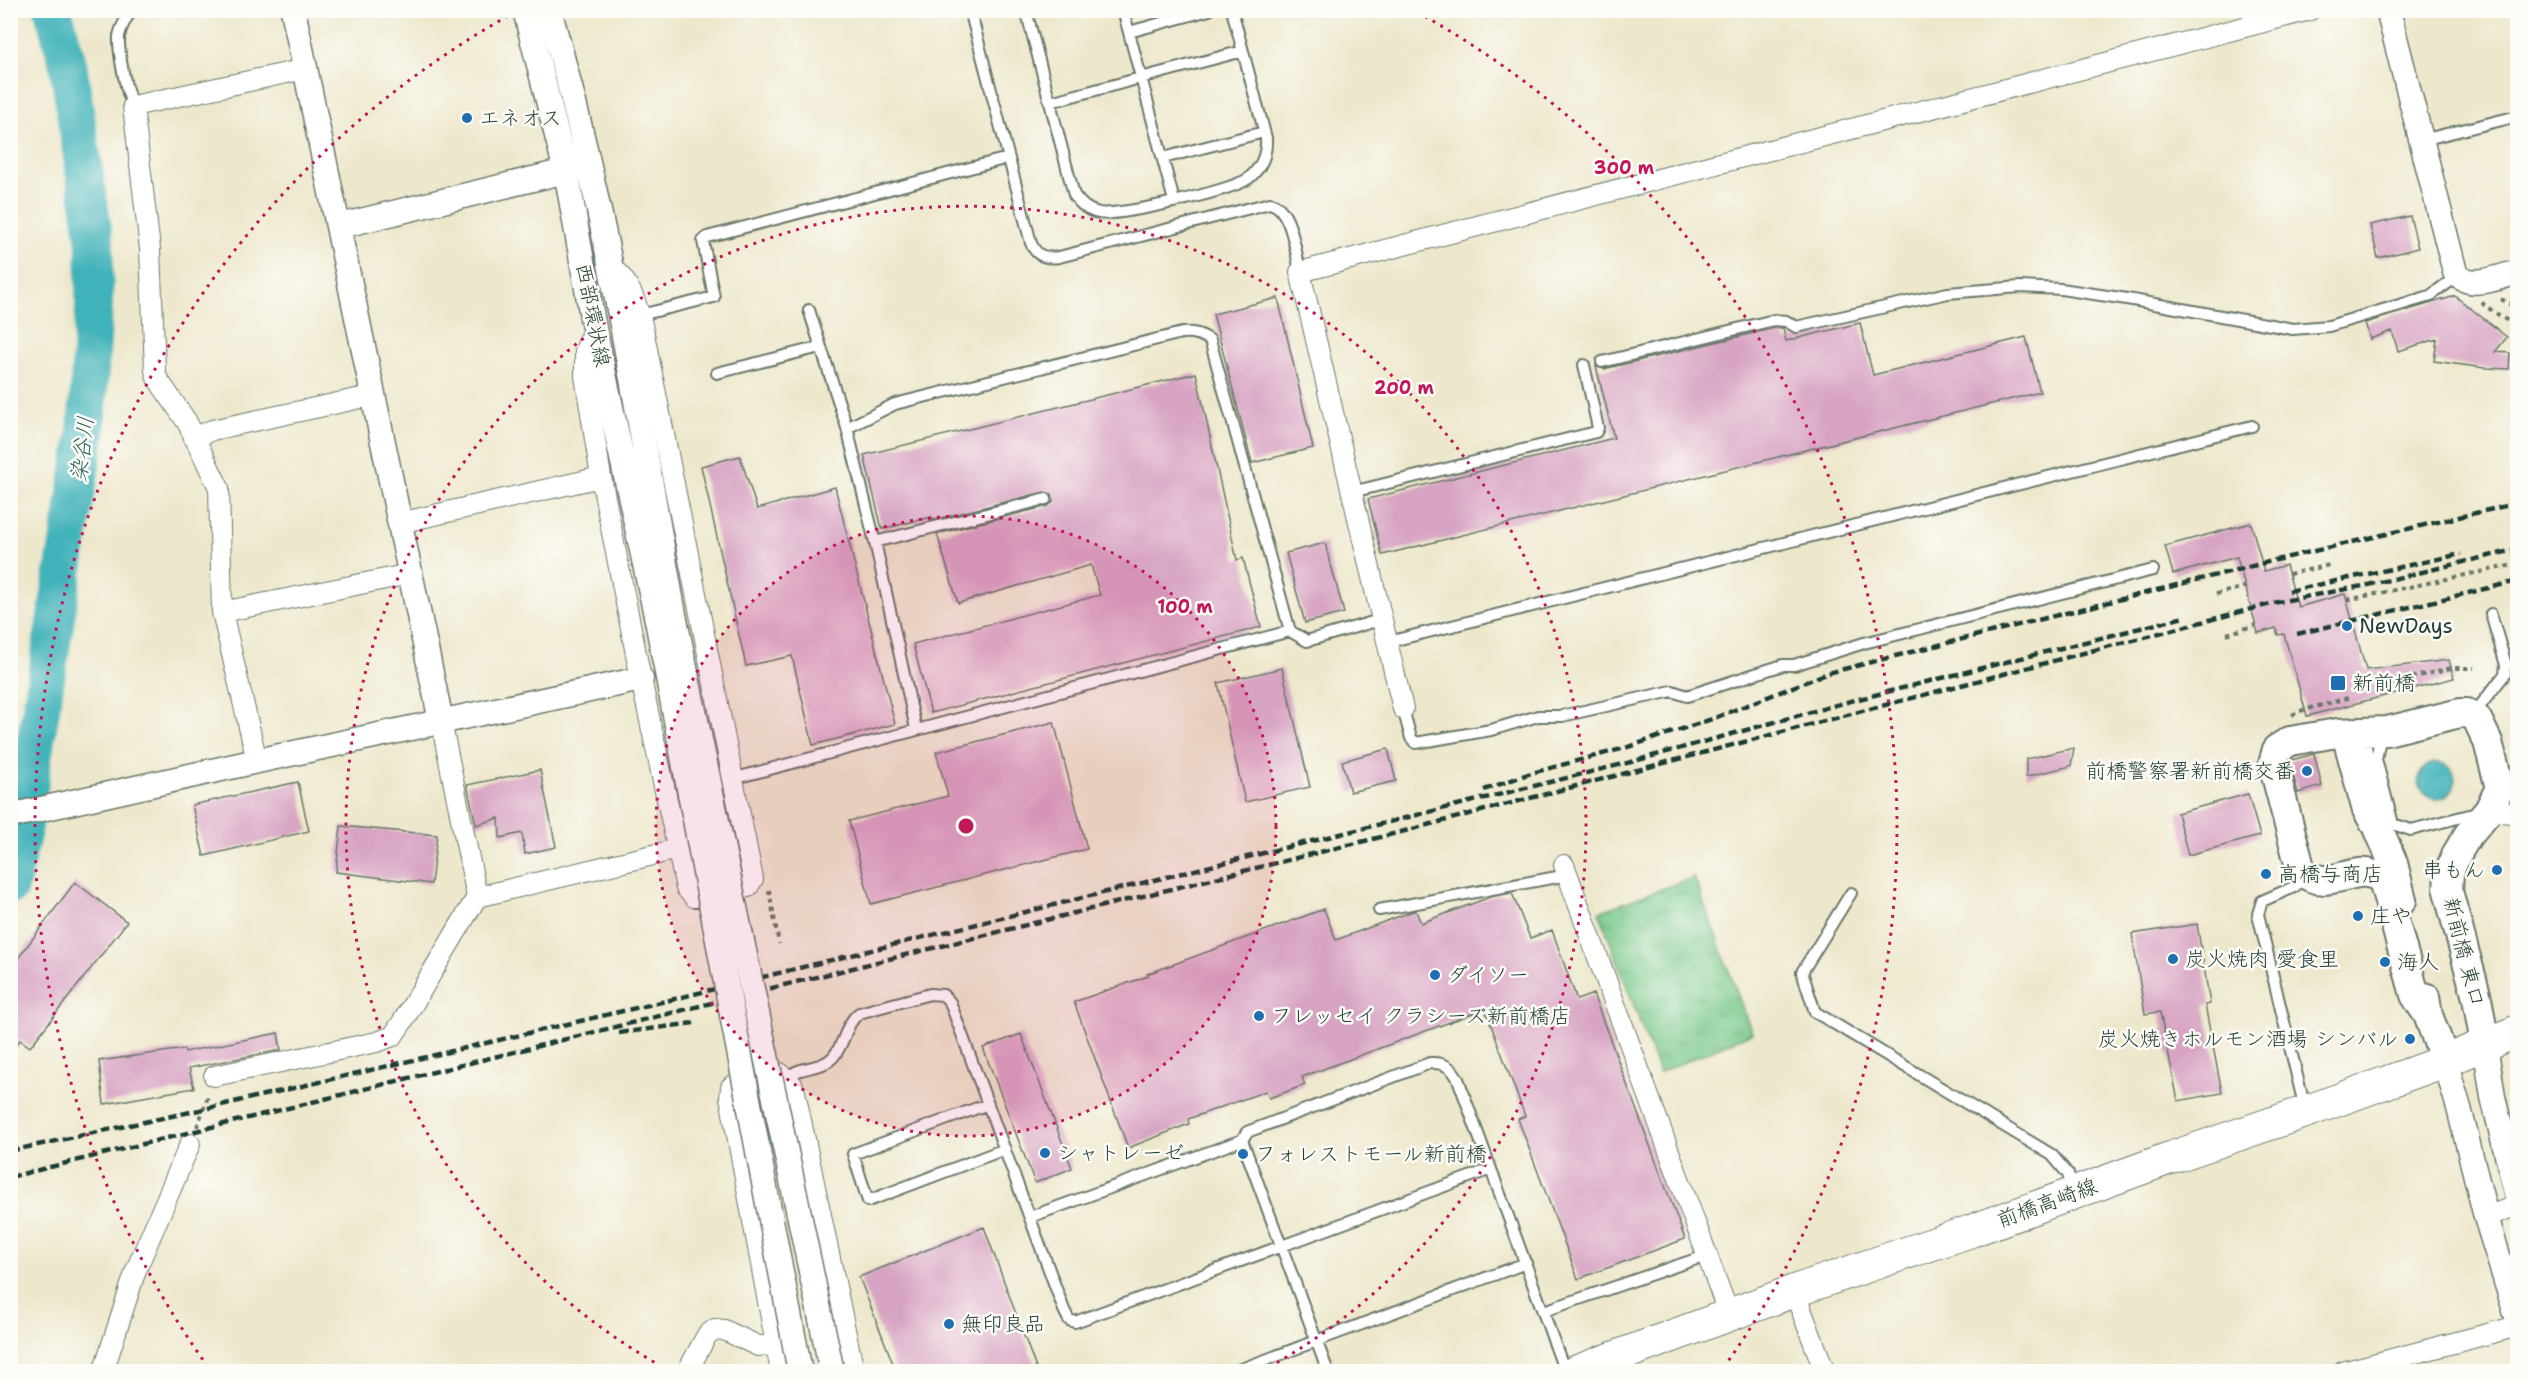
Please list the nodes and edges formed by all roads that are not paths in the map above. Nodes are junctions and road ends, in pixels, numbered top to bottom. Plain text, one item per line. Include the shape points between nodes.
1 (132, 10) edge
2 (293, 10) edge
3 (525, 10) edge
4 (549, 10) edge
5 (970, 10) edge
6 (1026, 10) edge
7 (1123, 10) edge
8 (1209, 10) edge
9 (1232, 10) edge
10 (2310, 10) edge
11 (2388, 10) edge
12 (1129, 32) junction
13 (1243, 51) junction
14 (305, 69) junction
15 (1141, 77) junction
16 (1050, 102) junction
17 (133, 106) junction
18 (2517, 116) edge
19 (1264, 132) junction
20 (2421, 140) junction
21 (1008, 158) junction
22 (1162, 158) junction
23 (590, 165) junction
24 (566, 171) junction
25 (1174, 201) junction
26 (340, 226) junction
27 (610, 267) junction
28 (1300, 272) junction
29 (2515, 278) edge
30 (2462, 280) junction
31 (809, 310) dead end
32 (640, 315) junction
33 (594, 328) junction
34 (820, 347) junction
35 (1602, 362) dead end
36 (1584, 365) dead end
37 (717, 373) dead end
38 (375, 395) junction
39 (2252, 426) dead end
40 (847, 428) junction
41 (194, 438) junction
42 (601, 477) junction
43 (1352, 492) junction
44 (1046, 499) dead end
45 (399, 524) junction
46 (874, 542) junction
47 (2153, 570) dead end
48 (410, 574) junction
49 (222, 612) junction
50 (2491, 614) dead end
51 (1383, 619) junction
52 (666, 620) junction
53 (1290, 631) junction
54 (1388, 642) junction
55 (641, 679) junction
56 (1403, 709) joint
57 (2473, 716) junction
58 (441, 721) junction
59 (916, 729) junction
60 (2387, 731) junction
61 (2345, 732) junction
62 (257, 760) junction
63 (732, 779) junction
64 (2489, 810) junction
65 (2517, 814) edge
66 (10, 816) edge
67 (678, 849) junction
68 (1566, 870) joint
69 (2305, 874) junction
70 (1851, 893) dead end
71 (477, 897) junction
72 (1379, 910) dead end
73 (2428, 1015) junction
74 (2517, 1031) edge
75 (2486, 1044) junction
76 (2445, 1061) junction
77 (214, 1076) road end
78 (787, 1078) junction
79 (988, 1104) junction
80 (2305, 1112) junction
81 (1242, 1140) junction
82 (190, 1144) road end
83 (1005, 1149) junction
84 (1491, 1169) junction
85 (2073, 1194) junction
86 (2517, 1203) edge
87 (2486, 1216) junction
88 (1030, 1217) junction
89 (1281, 1246) junction
90 (1708, 1255) junction
91 (1526, 1263) junction
92 (1794, 1291) junction
93 (1544, 1311) junction
94 (1729, 1315) junction
95 (2517, 1320) edge
96 (2517, 1326) edge
97 (1316, 1341) junction
98 (776, 1344) junction
99 (103, 1371) edge
100 (687, 1371) edge
101 (781, 1371) edge
102 (800, 1371) edge
103 (832, 1371) edge
104 (854, 1371) edge
105 (1233, 1371) edge
106 (1328, 1371) edge
107 (1565, 1371) edge
108 (1575, 1371) edge
109 (1825, 1371) edge
110 (2343, 1371) edge

1 - 17 lane via 119,37 127,95
2 - 14 street
3 - 24 street, 西部環状線
4 - 23 street, 西部環状線
5 - 21 lane
6 - 16 lane
7 - 12 lane
8 - 12 lane
9 - 13 lane
10 - 28 street
11 - 20 street
12 - 15 lane
13 - 15 lane
13 - 19 lane
14 - 17 street
14 - 26 street
15 - 16 lane
15 - 22 lane
16 - 25 lane via 1074,195 1086,208 1113,214
17 - 41 street via 150,249 155,370
18 - 20 lane
19 - 22 lane
19 - 25 lane via 1266,155 1249,178
20 - 30 street via 2452,262
21 - 28 lane via 1031,243 1045,257 1059,257 1270,203 1279,206 1286,216
21 - 32 lane via 707,237 703,241 714,297
22 - 25 lane
23 - 24 street
23 - 27 street, 西部環状線
24 - 26 street
24 - 33 street, 西部環状線
26 - 38 street
27 - 32 street via 625,280
27 - 52 street, 西部環状線
28 - 43 street
29 - 30 street
30 - 35 lane via 2452,280 2430,296 2311,329 2061,289 1992,288 1948,293 1796,327 1774,320
31 - 34 lane
32 - 63 street
33 - 42 street via 584,364
33 - 52 street, 西部環状線
34 - 37 lane
34 - 40 lane
36 - 43 lane via 1596,432
38 - 41 street via 212,430
38 - 45 street
39 - 54 lane
40 - 46 lane
40 - 53 lane via 895,404 1182,333 1203,335 1210,340
41 - 49 street via 219,488
42 - 45 street
42 - 55 street
43 - 51 street
44 - 46 lane
45 - 48 street
46 - 59 lane
47 - 56 lane via 1864,643 1687,696 1672,691 1416,743
48 - 49 street
48 - 58 street
49 - 62 street
50 - 57 lane via 2506,665 2505,674
51 - 53 lane via 1307,641
51 - 54 street
52 - 102 street, bridge
52 - 103 street, bridge
53 - 59 lane
54 - 56 street
55 - 58 street
55 - 67 street
57 - 60 main road via 2453,714
57 - 64 main road, 新前橋 東口 via 2485,733 2499,782 2499,793
58 - 62 street
58 - 71 street
59 - 63 lane
60 - 61 main road
60 - 64 lane via 2376,759 2393,824 2411,830
61 - 69 main road via 2290,741 2274,754 2275,774 2297,862
61 - 73 main road via 2373,818 2393,863
62 - 66 street
63 - 67 street via 752,884 694,897 686,888
64 - 65 street
64 - 75 main road, 新前橋 東口 via 2456,855 2448,891
67 - 71 street
68 - 72 lane
68 - 90 street
69 - 73 main road via 2326,881 2371,872 2383,880 2415,995
69 - 80 lane via 2294,887 2262,901 2258,914
70 - 85 lane via 1802,972 1815,1012 2052,1155 2068,1174
71 - 77 street via 393,1036
73 - 76 main road
74 - 75 main road, 前橋高崎線
75 - 76 main road, 前橋高崎線
75 - 86 street via 2493,1097
76 - 80 main road, 前橋高崎線
76 - 87 street
78 - 79 lane via 794,1071 833,1057 853,1017 859,1013 939,994 950,1002
78 - 98 street via 780,1073 759,1075 731,1087 730,1097
78 - 104 street via 795,1092
79 - 83 lane
79 - 83 lane via 853,1154 868,1201
80 - 85 main road, 前橋高崎線
81 - 84 lane via 1247,1132 1437,1063 1447,1065 1456,1074
81 - 88 lane
81 - 89 lane
82 - 99 street via 136,1270
83 - 88 lane
84 - 89 lane
84 - 91 lane
85 - 92 main road, 前橋高崎線
86 - 87 street
87 - 95 street
88 - 89 lane via 1064,1310 1069,1320 1075,1322
89 - 97 lane
90 - 93 lane
90 - 94 street
91 - 93 lane
91 - 97 lane
92 - 94 main road, 前橋高崎線
92 - 109 street
93 - 107 lane
94 - 108 main road, 前橋高崎線
96 - 110 street
97 - 105 lane
97 - 106 lane
98 - 100 street via 754,1345 715,1329 707,1335
98 - 101 street

